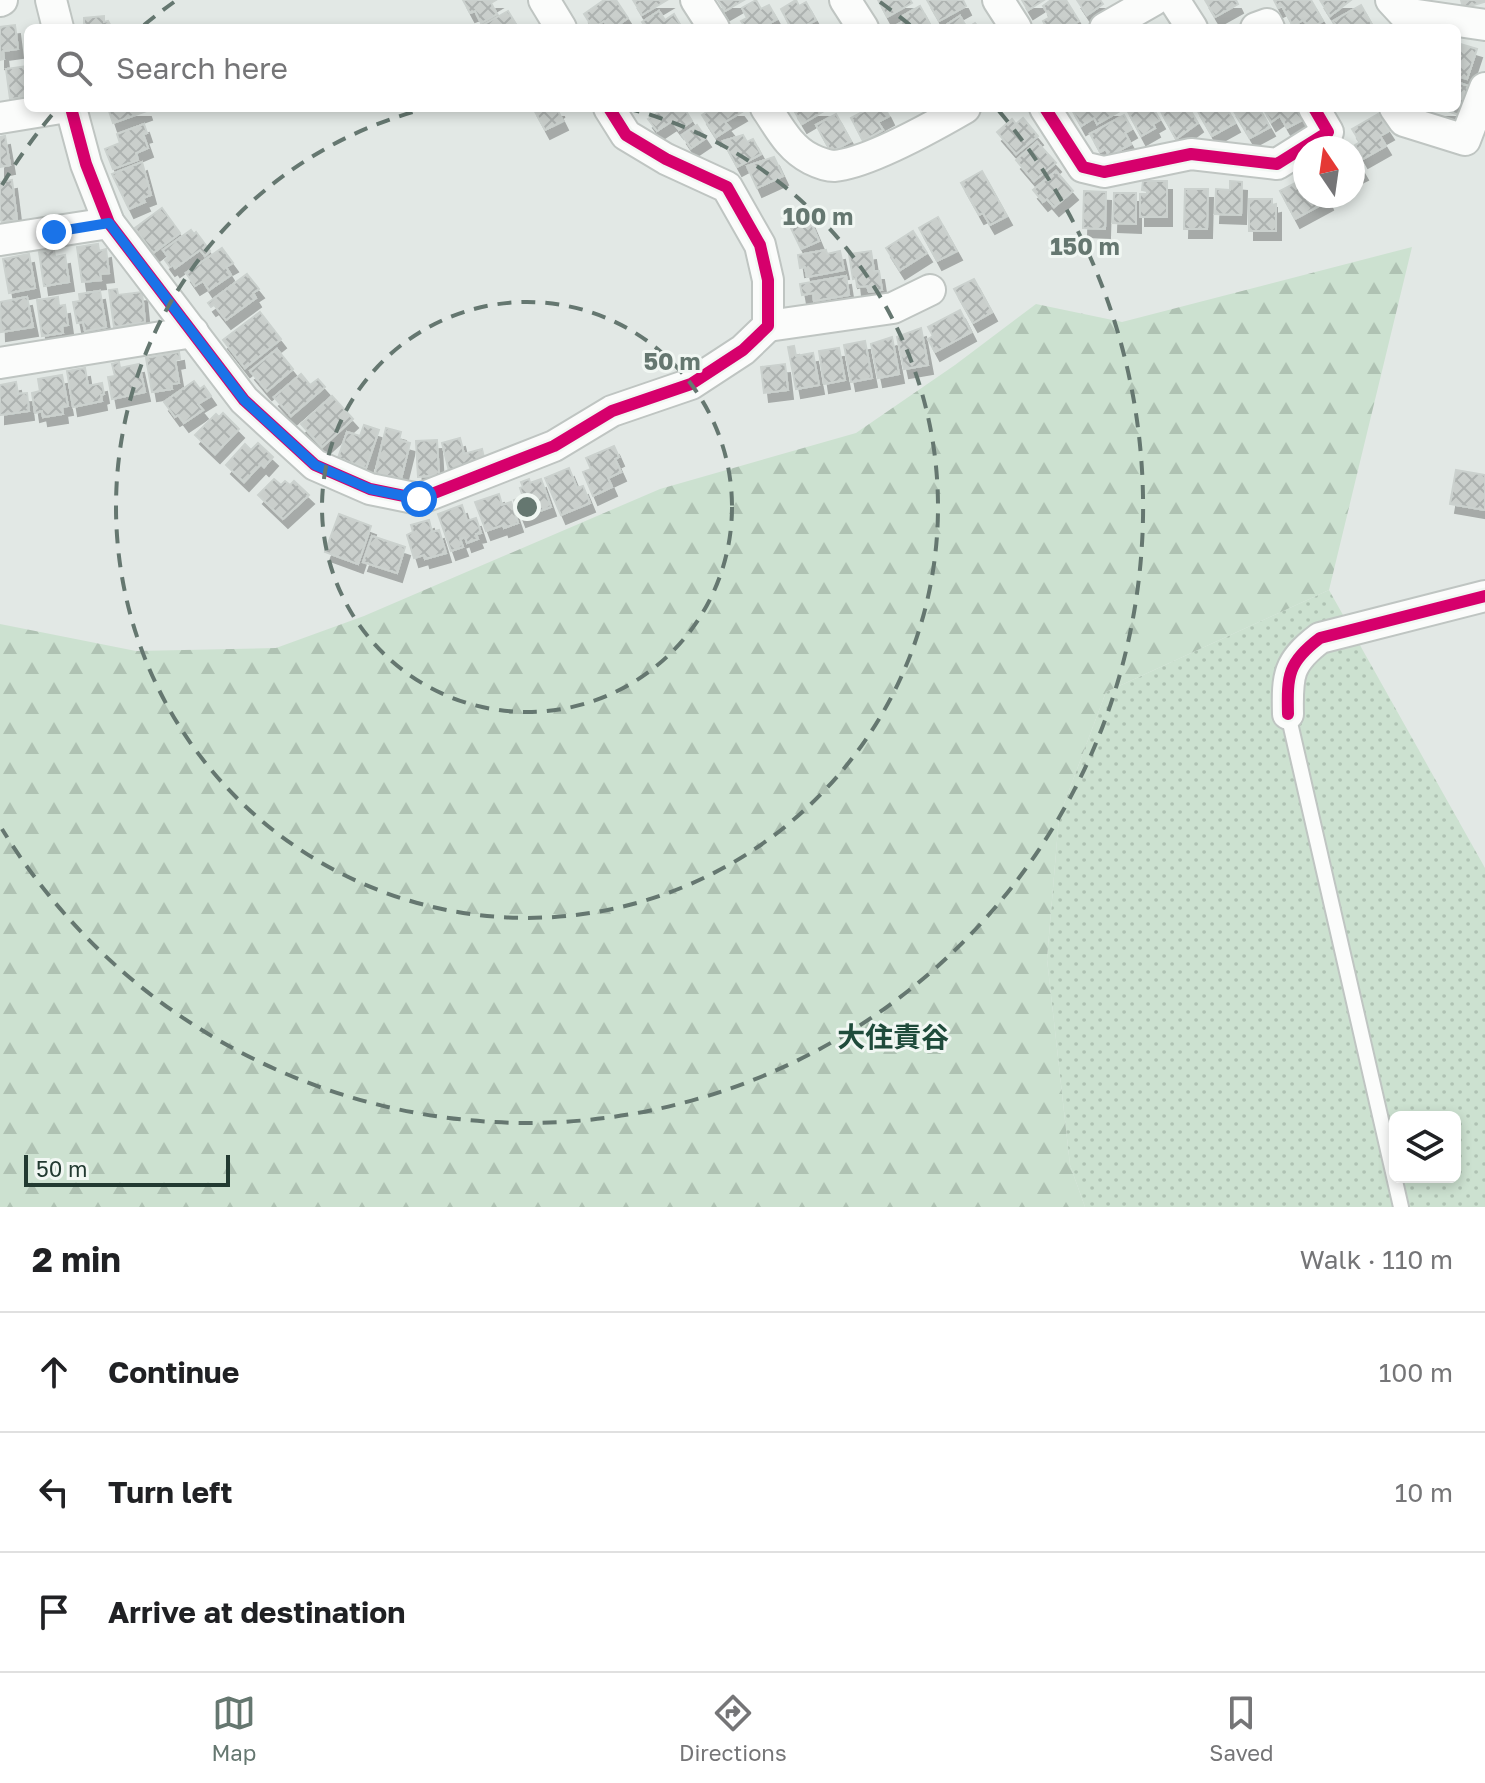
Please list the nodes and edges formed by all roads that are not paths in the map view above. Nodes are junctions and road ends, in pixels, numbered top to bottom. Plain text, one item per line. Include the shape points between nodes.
1 (51, 0) edge
2 (544, 0) edge
3 (696, 0) edge
4 (845, 0) edge
5 (998, 0) edge
6 (1155, 1) edge
7 (1395, 14) edge
8 (57, 24) edge
9 (559, 24) edge
10 (711, 24) edge
11 (860, 24) edge
12 (1013, 24) edge
13 (1112, 24) edge
14 (1187, 24) edge
15 (1485, 25) edge
16 (1485, 88) edge
17 (37, 112) edge
18 (72, 112) edge
19 (612, 112) edge
20 (769, 112) edge
21 (949, 112) edge
22 (1048, 112) edge
23 (1316, 112) edge
24 (1398, 112) edge
25 (0, 118) edge
26 (921, 119) edge
27 (109, 223) junction
28 (0, 240) edge
29 (930, 290) dead end
30 (768, 326) junction
31 (193, 332) junction
32 (0, 363) edge
33 (1485, 596) edge
34 (1288, 714) joint
35 (1401, 1207) edge

1 - 8 street
2 - 9 street
3 - 10 street
4 - 11 street
5 - 12 street
6 - 13 street
6 - 14 street
7 - 15 street
16 - 24 street via 1465,140 1404,121
17 - 25 street
18 - 27 street
19 - 30 street via 626,135 727,187 760,245 768,280
20 - 26 street via 789,144 832,166 866,157
21 - 26 street
22 - 23 street via 1083,167 1104,172 1191,154 1277,164 1328,132
27 - 28 street
27 - 31 street
29 - 30 street via 893,308
30 - 31 street via 743,350 691,384 612,411 554,446 419,499 370,489 315,465 244,400
31 - 32 street
33 - 34 street via 1320,638 1300,653 1287,677
34 - 35 lane

